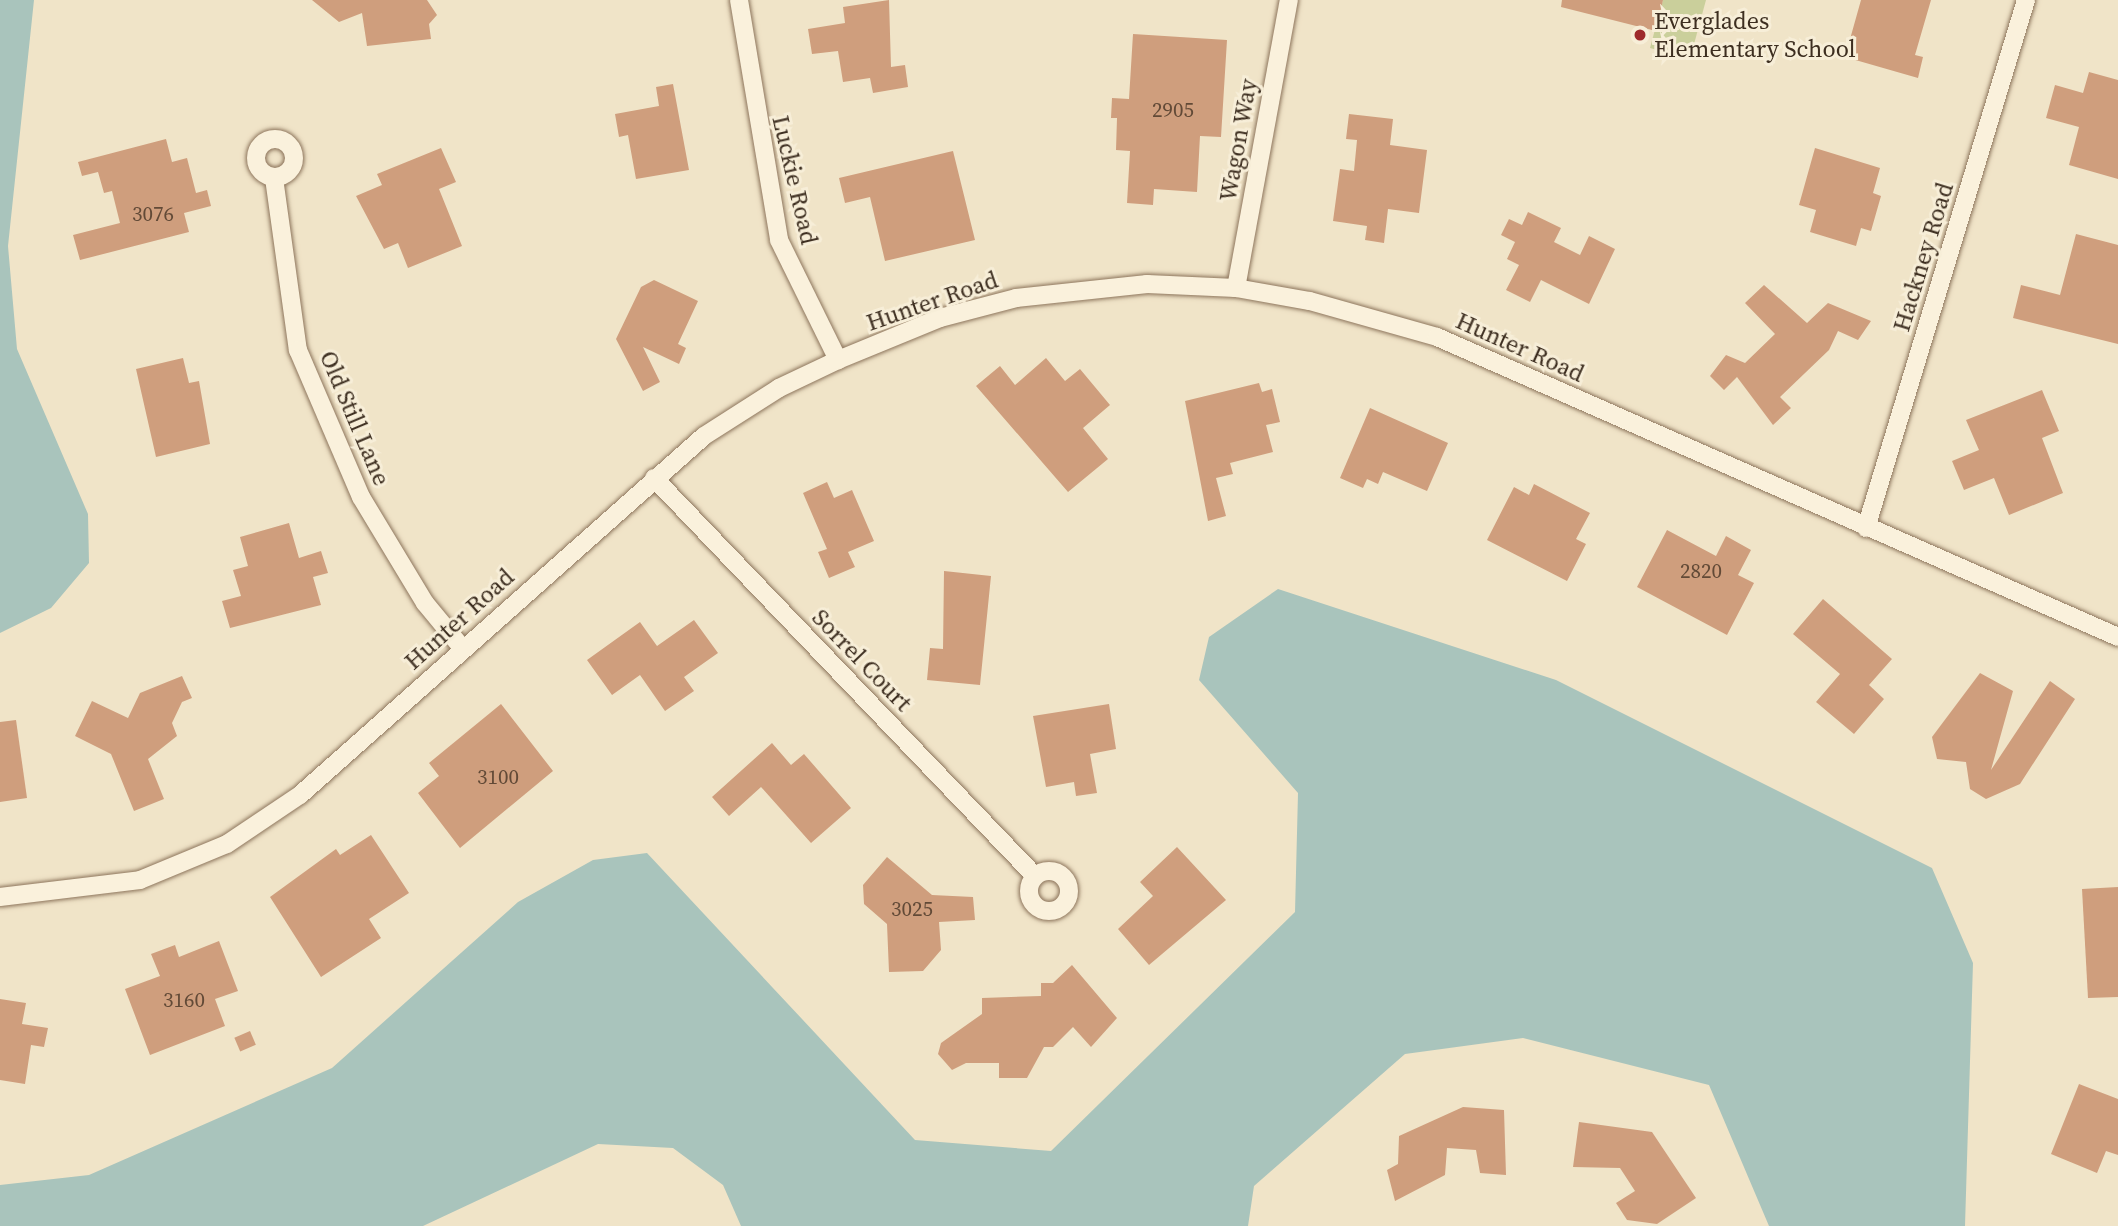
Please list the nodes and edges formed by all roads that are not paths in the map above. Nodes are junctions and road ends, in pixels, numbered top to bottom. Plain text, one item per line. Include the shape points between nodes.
1 (739, 0) edge
2 (1289, 0) edge
3 (2026, 0) edge
4 (274, 178) dead end
5 (1236, 288) junction
6 (838, 360) junction
7 (654, 478) junction
8 (1866, 528) junction
9 (2118, 636) edge
10 (463, 649) junction
11 (1035, 876) dead end
12 (0, 897) edge

1 - 6 street, Luckie Road via 779,240
2 - 5 street, Wagon Way
3 - 8 street, Hackney Road
4 - 10 street, Old Still Lane via 298,350 361,497 425,603
5 - 6 street, Hunter Road via 1147,284 1016,299 940,318
5 - 8 street, Hunter Road via 1310,300 1437,337
6 - 7 street, Hunter Road via 779,388
7 - 10 street, Hunter Road
7 - 11 street, Sorrel Court
8 - 9 street, Hunter Road
10 - 12 street, Hunter Road via 300,794 227,844 140,880

